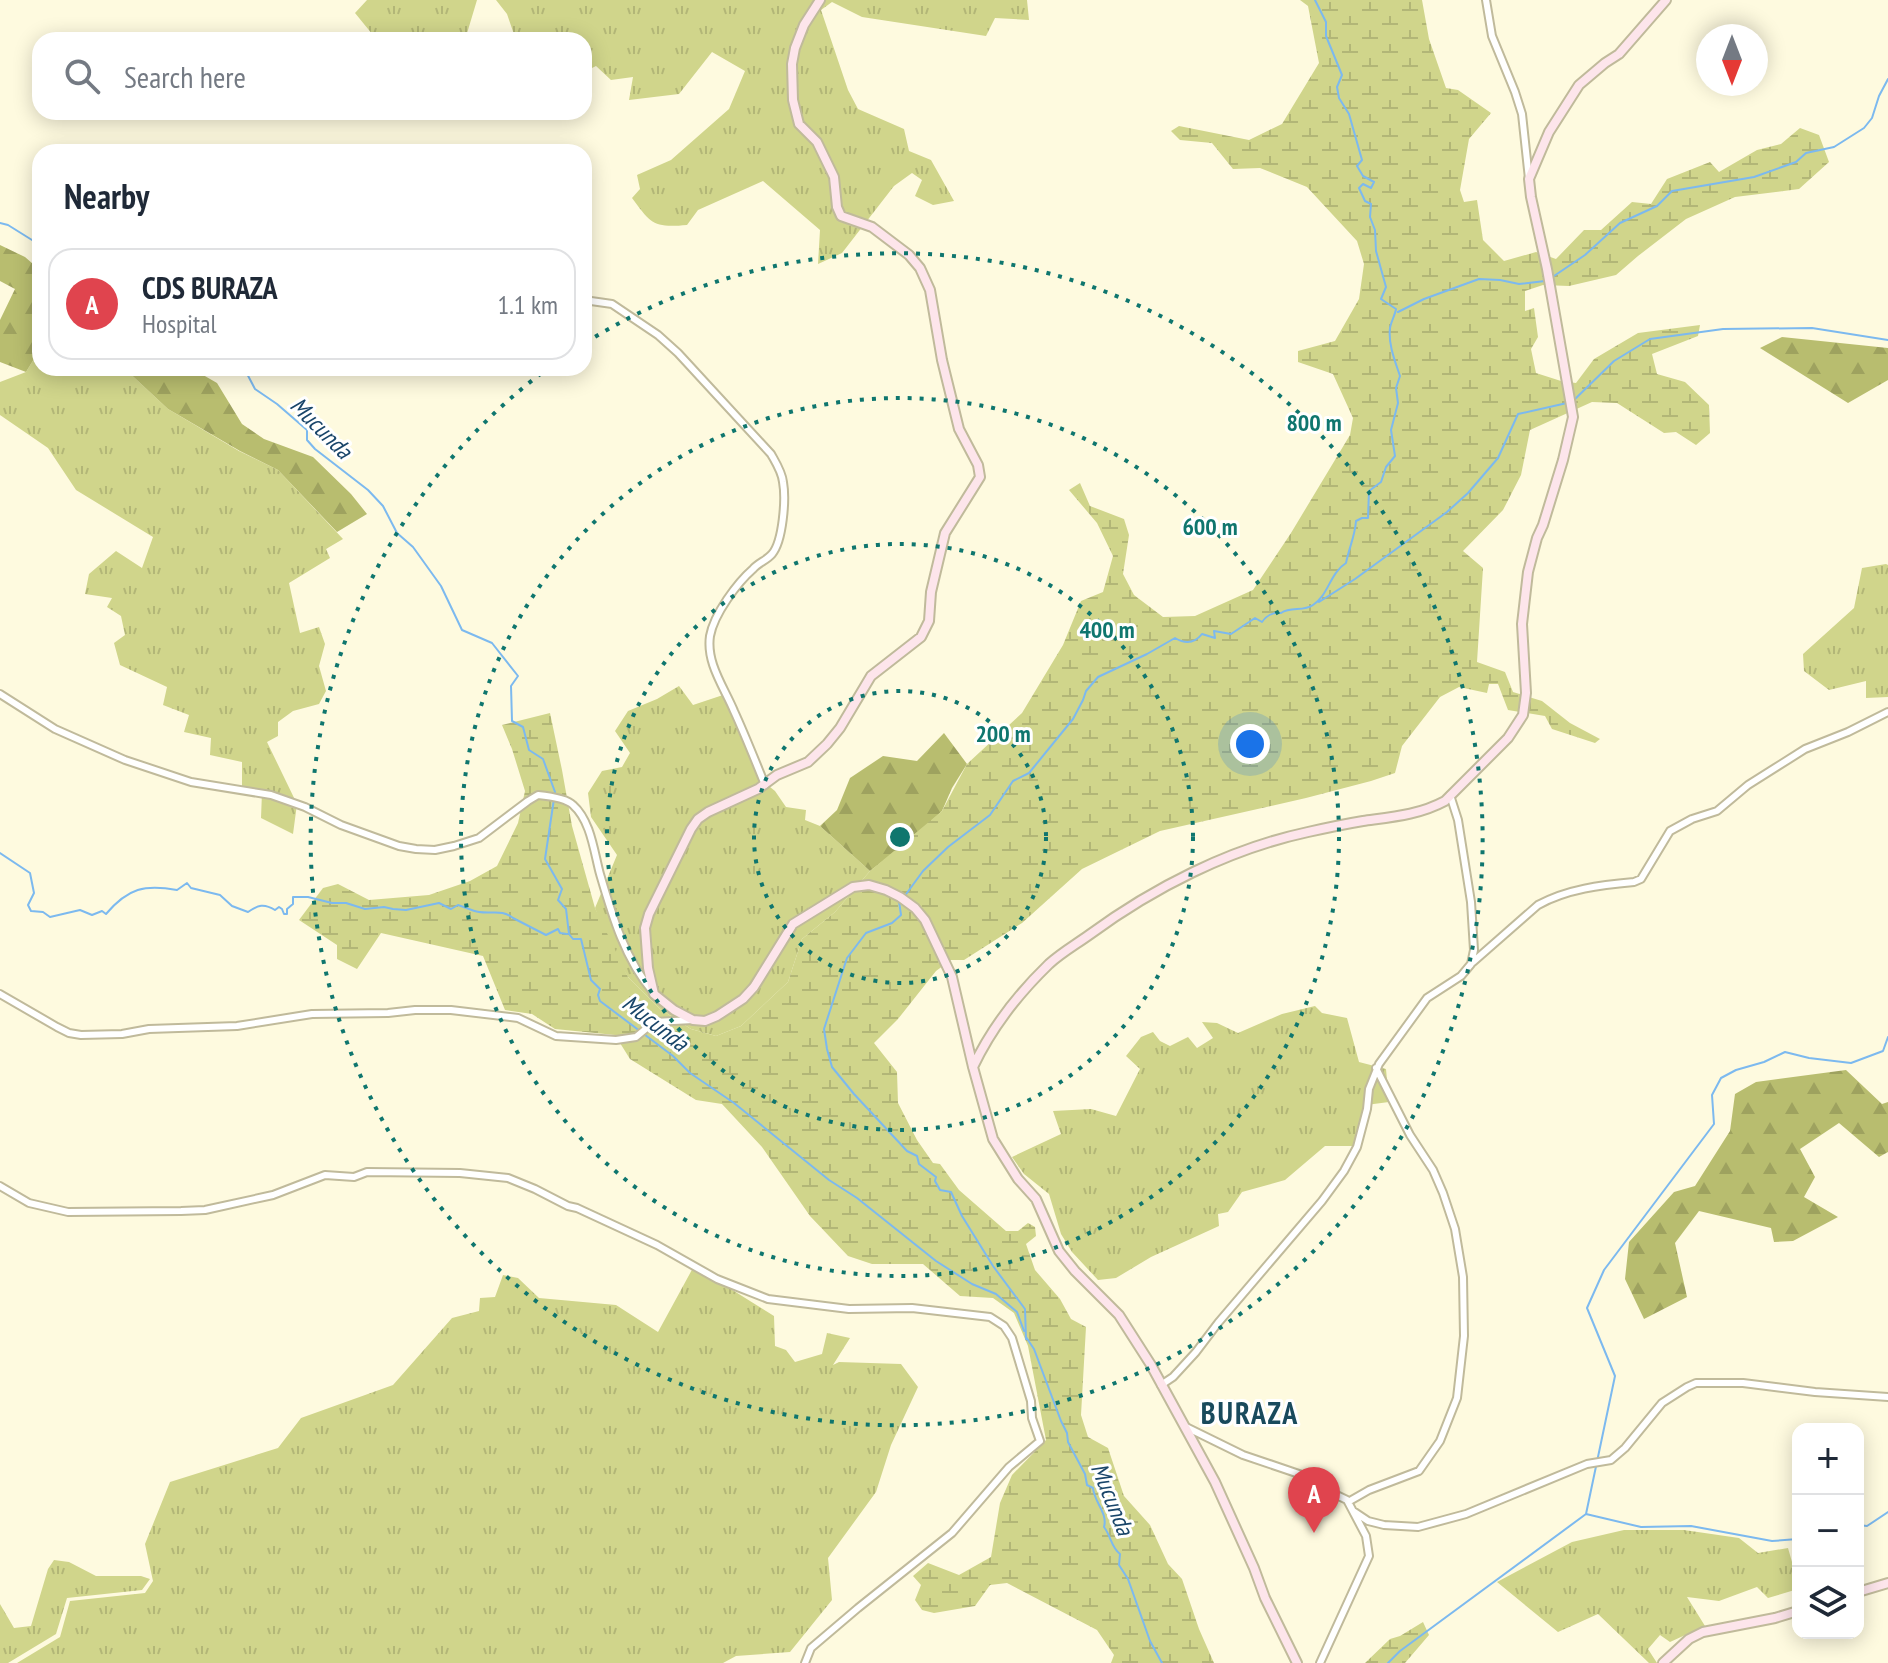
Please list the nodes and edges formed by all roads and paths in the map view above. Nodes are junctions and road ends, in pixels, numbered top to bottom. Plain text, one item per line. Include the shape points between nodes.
1 (820, 0) edge
2 (1486, 0) edge
3 (1666, 0) edge
4 (1529, 179) junction
5 (592, 301) edge
6 (0, 694) edge
7 (1888, 712) edge
8 (765, 785) junction
9 (1450, 795) junction
10 (1471, 964) junction
11 (0, 994) edge
12 (654, 994) junction
13 (693, 1020) junction
14 (973, 1067) junction
15 (1376, 1068) junction
16 (0, 1186) edge
17 (1161, 1385) junction
18 (1888, 1397) edge
19 (1186, 1427) junction
20 (1348, 1502) junction
21 (1353, 1511) junction
22 (1888, 1583) edge
23 (1864, 1590) edge
24 (1792, 1613) edge
25 (805, 1663) edge
26 (1297, 1663) edge
27 (1320, 1663) edge
28 (1663, 1663) edge

1 - 8 main road via 795,48 792,88 797,120 817,142 834,177 841,216 872,227 920,268 930,290 959,429 980,477 945,533 925,632 871,676 827,744 808,762
2 - 4 street via 1492,36 1522,114
3 - 4 main road via 1619,54 1575,91 1549,132
4 - 9 main road via 1573,417 1528,572 1522,624 1523,715 1508,738
5 - 8 street via 612,304 658,335 771,454 781,473 778,544 736,588 710,635 717,677
6 - 12 street via 55,729 125,760 191,782 286,799 407,848 435,850 467,843 538,795 572,803 589,834 613,917
7 - 10 street via 1805,749 1717,811 1670,831 1638,881 1574,891 1538,905
8 - 12 main road via 708,812 691,829 645,925
9 - 10 street via 1471,902
9 - 14 main road via 1417,812 1247,849 1137,902 1048,966 1002,1019
10 - 15 street via 1427,998
11 - 13 street via 81,1035 240,1026 312,1014 438,1009 518,1018 552,1035 616,1040 642,1033 654,1022
12 - 13 main road
13 - 14 main road via 708,1020 743,999 793,924 853,887 869,885 902,898 925,920 950,972
14 - 17 main road via 1002,1155 1039,1203 1059,1251 1119,1315
15 - 17 street via 1357,1147 1344,1171 1196,1352
15 - 20 street via 1433,1170 1455,1229 1464,1336 1457,1398 1440,1441 1419,1471
16 - 25 street via 47,1208 122,1212 205,1210 273,1195 325,1175 460,1173 508,1178 768,1299 990,1317 1012,1338 1040,1441 1009,1467 952,1533 811,1648
17 - 19 main road
18 - 21 street via 1696,1383 1662,1403 1611,1460 1587,1464 1466,1514 1418,1527 1384,1525
19 - 20 street via 1243,1455 1302,1475
19 - 26 main road
20 - 21 street
21 - 27 street via 1369,1556
22 - 23 main road
24 - 28 main road via 1703,1632

